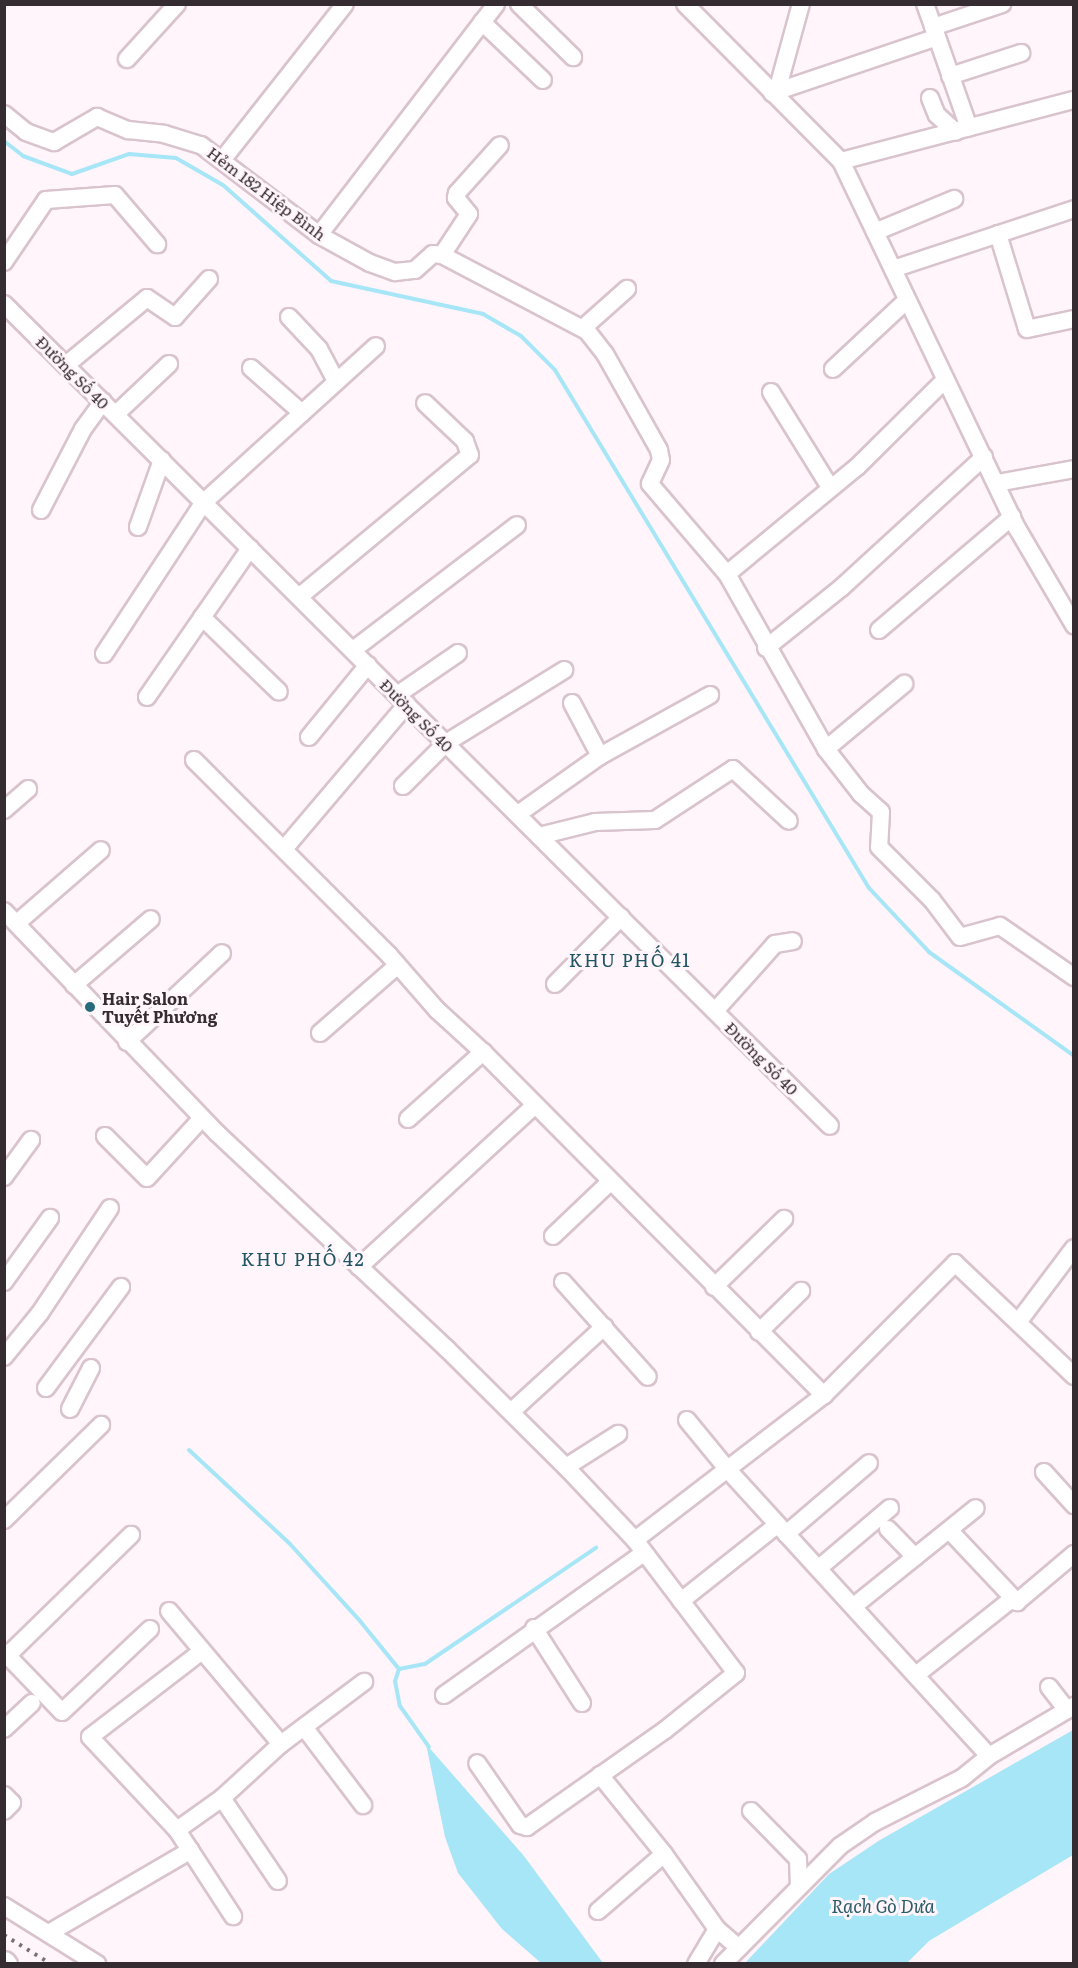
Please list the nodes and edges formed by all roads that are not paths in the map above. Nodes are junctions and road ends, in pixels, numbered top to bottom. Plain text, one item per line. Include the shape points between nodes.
1 (177, 4) edge
2 (345, 4) edge
3 (496, 4) edge
4 (519, 4) edge
5 (686, 4) edge
6 (801, 4) edge
7 (925, 4) edge
8 (1002, 4) edge
9 (483, 22) junction
10 (935, 32) junction
11 (1021, 53) dead end
12 (573, 57) dead end
13 (127, 59) dead end
14 (950, 76) junction
15 (543, 80) dead end
16 (775, 92) junction
17 (930, 98) dead end
18 (1074, 100) edge
19 (4, 114) edge
20 (962, 130) junction
21 (500, 145) dead end
22 (223, 159) junction
23 (840, 161) junction
24 (954, 199) dead end
25 (1074, 209) edge
26 (875, 232) junction
27 (998, 234) junction
28 (319, 235) junction
29 (157, 244) dead end
30 (441, 255) junction
31 (4, 262) edge
32 (893, 269) junction
33 (208, 279) dead end
34 (627, 289) dead end
35 (907, 300) junction
36 (4, 303) edge
37 (290, 317) dead end
38 (1074, 319) edge
39 (583, 328) junction
40 (376, 346) dead end
41 (169, 364) dead end
42 (66, 365) junction
43 (251, 368) dead end
44 (833, 369) dead end
45 (336, 381) junction
46 (944, 381) junction
47 (771, 392) dead end
48 (103, 401) junction
49 (425, 404) dead end
50 (302, 413) junction
51 (116, 414) junction
52 (984, 457) junction
53 (162, 460) junction
54 (1074, 468) edge
55 (997, 483) junction
56 (830, 487) junction
57 (204, 502) junction
58 (41, 510) dead end
59 (1012, 517) junction
60 (517, 525) dead end
61 (138, 527) dead end
62 (250, 548) junction
63 (727, 574) junction
64 (299, 597) junction
65 (202, 617) junction
66 (1074, 625) edge
67 (879, 630) dead end
68 (766, 648) junction
69 (353, 650) junction
70 (458, 653) dead end
71 (104, 654) dead end
72 (368, 665) junction
73 (564, 670) dead end
74 (904, 684) dead end
75 (279, 692) dead end
76 (710, 694) dead end
77 (147, 697) dead end
78 (402, 699) junction
79 (572, 703) dead end
80 (309, 737) dead end
81 (446, 743) junction
82 (826, 748) junction
83 (600, 756) junction
84 (194, 760) dead end
85 (403, 786) dead end
86 (28, 789) dead end
87 (4, 810) edge
88 (518, 814) junction
89 (789, 821) dead end
90 (539, 836) junction
91 (284, 849) junction
92 (101, 850) dead end
93 (4, 911) edge
94 (621, 917) junction
95 (151, 919) dead end
96 (17, 923) junction
97 (793, 941) dead end
98 (222, 953) dead end
99 (398, 965) junction
100 (1074, 977) edge
101 (555, 984) dead end
102 (74, 985) junction
103 (715, 1011) junction
104 (320, 1033) dead end
105 (127, 1042) junction
106 (483, 1052) junction
107 (535, 1105) junction
108 (202, 1118) junction
109 (408, 1119) dead end
110 (830, 1126) dead end
111 (105, 1136) dead end
112 (31, 1140) dead end
113 (4, 1177) edge
114 (610, 1182) junction
115 (110, 1208) dead end
116 (50, 1218) dead end
117 (784, 1219) dead end
118 (553, 1236) dead end
119 (1072, 1254) edge
120 (359, 1267) junction
121 (4, 1282) edge
122 (563, 1282) dead end
123 (121, 1287) dead end
124 (714, 1287) junction
125 (801, 1291) dead end
126 (1019, 1321) junction
127 (604, 1327) junction
128 (759, 1332) junction
129 (4, 1357) edge
130 (91, 1368) dead end
131 (1074, 1376) edge
132 (648, 1377) dead end
133 (46, 1388) dead end
134 (824, 1395) junction
135 (70, 1409) dead end
136 (512, 1411) junction
137 (687, 1420) dead end
138 (101, 1425) dead end
139 (618, 1434) dead end
140 (869, 1463) dead end
141 (566, 1467) junction
142 (728, 1470) junction
143 (1044, 1472) dead end
144 (1074, 1505) edge
145 (890, 1508) dead end
146 (976, 1508) dead end
147 (4, 1520) edge
148 (782, 1529) junction
149 (888, 1529) dead end
150 (950, 1531) junction
151 (131, 1535) dead end
152 (640, 1547) junction
153 (1074, 1554) edge
154 (915, 1557) junction
155 (819, 1568) junction
156 (1012, 1599) junction
157 (681, 1600) junction
158 (854, 1606) junction
159 (169, 1611) dead end
160 (534, 1628) junction
161 (150, 1629) dead end
162 (202, 1650) junction
163 (6, 1654) edge
164 (916, 1676) junction
165 (364, 1682) dead end
166 (1049, 1688) dead end
167 (444, 1695) dead end
168 (32, 1703) dead end
169 (582, 1703) dead end
170 (1070, 1708) edge
171 (304, 1727) junction
172 (4, 1730) edge
173 (281, 1744) junction
174 (989, 1756) junction
175 (477, 1763) dead end
176 (600, 1775) junction
177 (222, 1798) junction
178 (363, 1805) dead end
179 (751, 1811) dead end
180 (177, 1830) junction
181 (191, 1850) junction
182 (664, 1854) junction
183 (278, 1881) dead end
184 (799, 1885) junction
185 (4, 1906) edge
186 (598, 1911) dead end
187 (233, 1916) dead end
188 (717, 1929) junction
189 (49, 1933) junction
190 (739, 1947) junction
191 (97, 1964) edge
192 (696, 1964) edge
193 (723, 1964) edge

1 - 13 street
2 - 22 street
3 - 9 street
4 - 12 street
5 - 16 street
6 - 16 street
7 - 10 street
8 - 10 street
9 - 15 street
9 - 28 street
10 - 14 street
10 - 16 street
11 - 14 street
14 - 20 street
16 - 23 street
17 - 20 street via 937,115
18 - 20 street
19 - 22 street, Hẻm 182 Hiệp Bình via 26,132 54,142 101,117 128,130 164,134 201,145
20 - 23 street
21 - 30 street via 457,193 456,198 469,214
22 - 28 street, Hẻm 182 Hiệp Bình
23 - 26 street
24 - 26 street
25 - 27 street
26 - 32 street
27 - 32 street
27 - 38 street via 1027,329
28 - 30 street, Hẻm 182 Hiệp Bình via 395,272 415,270 433,254
29 - 31 street via 115,195 52,199 42,202
30 - 39 street
32 - 35 street
33 - 42 street via 175,317 147,298
34 - 39 street
35 - 44 street
35 - 46 street
36 - 42 street, Đường Số 40
37 - 45 street via 319,349
39 - 63 street via 604,354 658,450 661,460 650,484
40 - 45 street
41 - 51 street
42 - 48 street, Đường Số 40
43 - 50 street
45 - 50 street
46 - 52 street
46 - 56 street via 857,467
47 - 56 street
48 - 51 street, Đường Số 40
48 - 58 street via 83,429
49 - 64 street via 465,441 470,455
50 - 57 street
51 - 53 street, Đường Số 40
52 - 55 street
52 - 68 street via 841,588
53 - 57 street, Đường Số 40
53 - 61 street
54 - 55 street
55 - 59 street
56 - 63 street
57 - 62 street, Đường Số 40
57 - 71 street
59 - 66 street
59 - 67 street
60 - 69 street
62 - 64 street, Đường Số 40
62 - 65 street
63 - 68 street
64 - 69 street, Đường Số 40
65 - 75 street
65 - 77 street
68 - 82 street
69 - 72 street, Đường Số 40
70 - 78 street
72 - 78 street, Đường Số 40
72 - 80 street
73 - 81 street
74 - 82 street
76 - 83 street
78 - 81 street, Đường Số 40
78 - 91 street
79 - 83 street
81 - 85 street
81 - 88 street, Đường Số 40
82 - 100 street via 861,794 881,812 879,847 932,900 960,937 1000,926
83 - 88 street
84 - 91 street
86 - 87 street
88 - 90 street, Đường Số 40
89 - 90 street via 733,769 655,820 595,822
90 - 94 street, Đường Số 40
91 - 99 street
92 - 96 street
93 - 96 street
94 - 101 street
94 - 103 street, Đường Số 40
95 - 102 street
96 - 102 street
97 - 103 street via 775,944
98 - 105 street
99 - 104 street
99 - 106 street via 437,1010
102 - 105 street
103 - 110 street, Đường Số 40
105 - 108 street
106 - 107 street
106 - 109 street
107 - 114 street
107 - 120 street
108 - 111 street via 147,1178
108 - 120 street
112 - 113 street
114 - 118 street
114 - 124 street
115 - 129 street via 40,1313
116 - 121 street
117 - 124 street
119 - 126 street
120 - 136 street
122 - 127 street
123 - 133 street
124 - 128 street
125 - 128 street
126 - 131 street
126 - 134 street via 956,1263
127 - 132 street
127 - 136 street
128 - 134 street
130 - 135 street
134 - 142 street
136 - 141 street
137 - 142 street
138 - 147 street
139 - 141 street
140 - 148 street
141 - 152 street
142 - 148 street
142 - 152 street
143 - 144 street
145 - 155 street
146 - 150 street
148 - 155 street
148 - 157 street
149 - 154 street
150 - 154 street
150 - 156 street
151 - 163 street
152 - 157 street
152 - 160 street
153 - 156 street via 1020,1601
154 - 158 street
155 - 158 street
156 - 164 street
157 - 176 street via 736,1673
158 - 164 street
159 - 162 street
160 - 167 street
160 - 169 street
161 - 163 street via 62,1712
162 - 173 street
162 - 180 street via 90,1737
164 - 174 street
165 - 171 street
166 - 170 street
168 - 172 street
170 - 174 street
171 - 173 street
171 - 178 street
173 - 177 street
174 - 184 street via 962,1778 857,1834
175 - 176 street via 520,1825 527,1827
176 - 182 street
177 - 180 street
177 - 183 street
179 - 184 street via 798,1859
180 - 181 street
181 - 187 street
181 - 189 street
182 - 186 street
182 - 188 street
184 - 190 street
185 - 189 street
188 - 190 street
188 - 192 street
189 - 191 street
190 - 193 street

